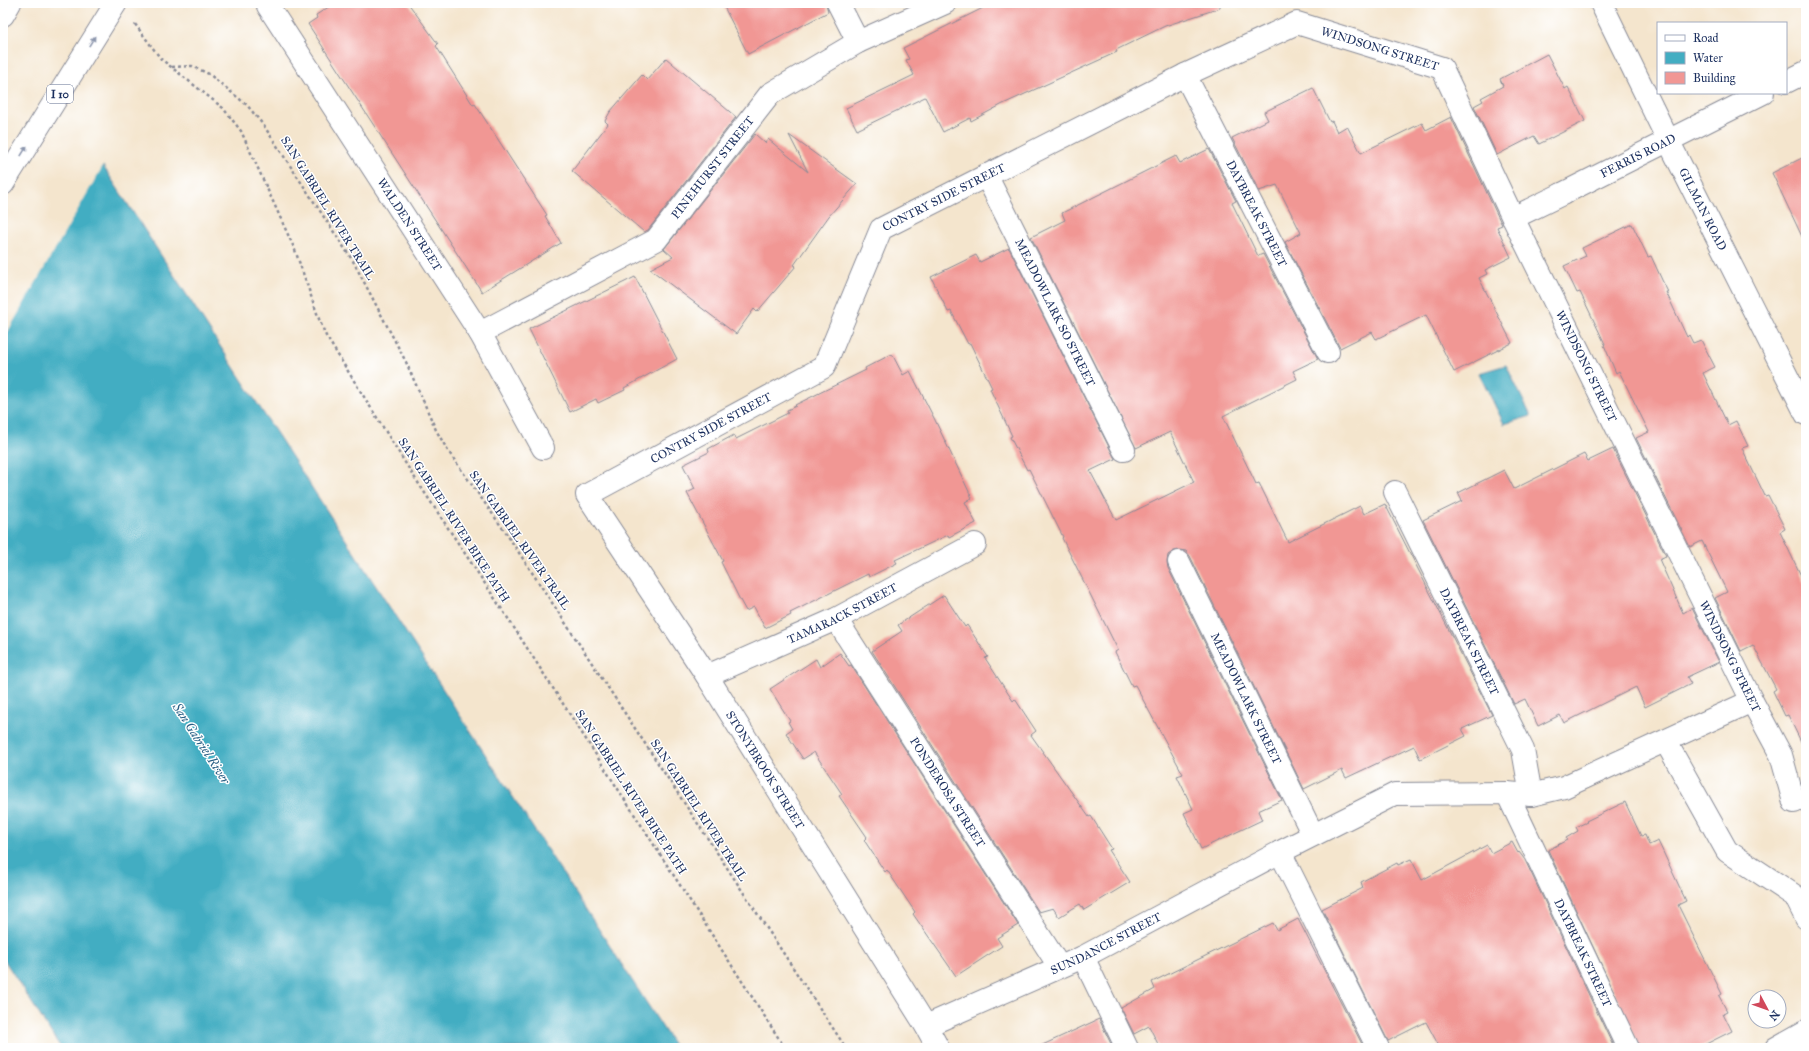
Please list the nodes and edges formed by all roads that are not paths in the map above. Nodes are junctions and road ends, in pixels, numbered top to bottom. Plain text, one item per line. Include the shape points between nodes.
1 (10, 3) edge
2 (116, 3) edge
3 (838, 3) edge
4 (945, 3) edge
5 (1601, 3) edge
6 (269, 5) edge
7 (3, 15) edge
8 (1297, 23) joint
9 (858, 42) junction
10 (1806, 72) edge
11 (1186, 75) junction
12 (1787, 82) edge
13 (1761, 94) edge
14 (1668, 140) junction
15 (986, 175) junction
16 (3, 184) edge
17 (1513, 218) junction
18 (480, 333) junction
19 (1328, 352) dead end
20 (1806, 414) edge
21 (543, 448) dead end
22 (1124, 450) dead end
23 (1395, 492) dead end
24 (587, 495) joint
25 (975, 544) dead end
26 (1179, 562) dead end
27 (836, 619) junction
28 (707, 676) junction
29 (1752, 701) junction
30 (1666, 742) junction
31 (1507, 794) junction
32 (1531, 795) junction
33 (1794, 802) dead end
34 (1313, 835) junction
35 (1280, 852) junction
36 (1800, 893) edge
37 (1806, 918) edge
38 (1083, 957) junction
39 (1059, 966) junction
40 (926, 1026) junction
41 (1806, 1031) edge
42 (938, 1048) edge
43 (1127, 1048) edge
44 (1378, 1048) edge
45 (1628, 1048) edge
46 (1776, 1048) edge

1 - 7 main road
16 -> 2 main road, I 10
3 - 9 main road
4 - 9 main road, PINEHURST STREET
5 - 14 main road, GILMAN ROAD
6 - 18 main road, WALDEN STREET
8 - 11 main road, CONTRY SIDE STREET
8 - 17 main road, WINDSONG STREET via 1442,68
9 - 18 main road, PINEHURST STREET via 770,94 656,240
10 - 12 main road
11 - 15 main road, CONTRY SIDE STREET
11 - 19 main road, DAYBREAK STREET
13 - 14 main road, FERRIS ROAD
14 - 17 main road, FERRIS ROAD
14 - 20 main road, GILMAN ROAD
15 - 22 main road, MEADOWLARK SO STREET
15 - 24 main road, CONTRY SIDE STREET via 881,229 824,366
17 - 29 main road, WINDSONG STREET
18 - 21 main road, WALDEN STREET
23 - 32 main road, DAYBREAK STREET via 1523,750
24 - 28 main road, STONYBROOK STREET
25 - 27 main road, TAMARACK STREET
26 - 34 main road, MEADOWLARK STREET
27 - 28 main road, TAMARACK STREET
27 - 39 main road, PONDEROSA STREET
28 - 40 main road, STONYBROOK STREET
29 - 30 main road
29 - 33 main road, WINDSONG STREET via 1781,755
30 - 32 main road via 1564,787
30 - 36 main road via 1727,851
31 - 32 main road
31 - 34 main road via 1395,794
31 - 45 main road, DAYBREAK STREET
34 - 35 main road
35 - 38 main road, SUNDANCE STREET
35 - 44 main road
36 - 37 main road
38 - 39 main road, SUNDANCE STREET
38 - 43 main road
39 - 40 main road, SUNDANCE STREET
40 - 42 main road, STONYBROOK STREET
41 - 46 main road

